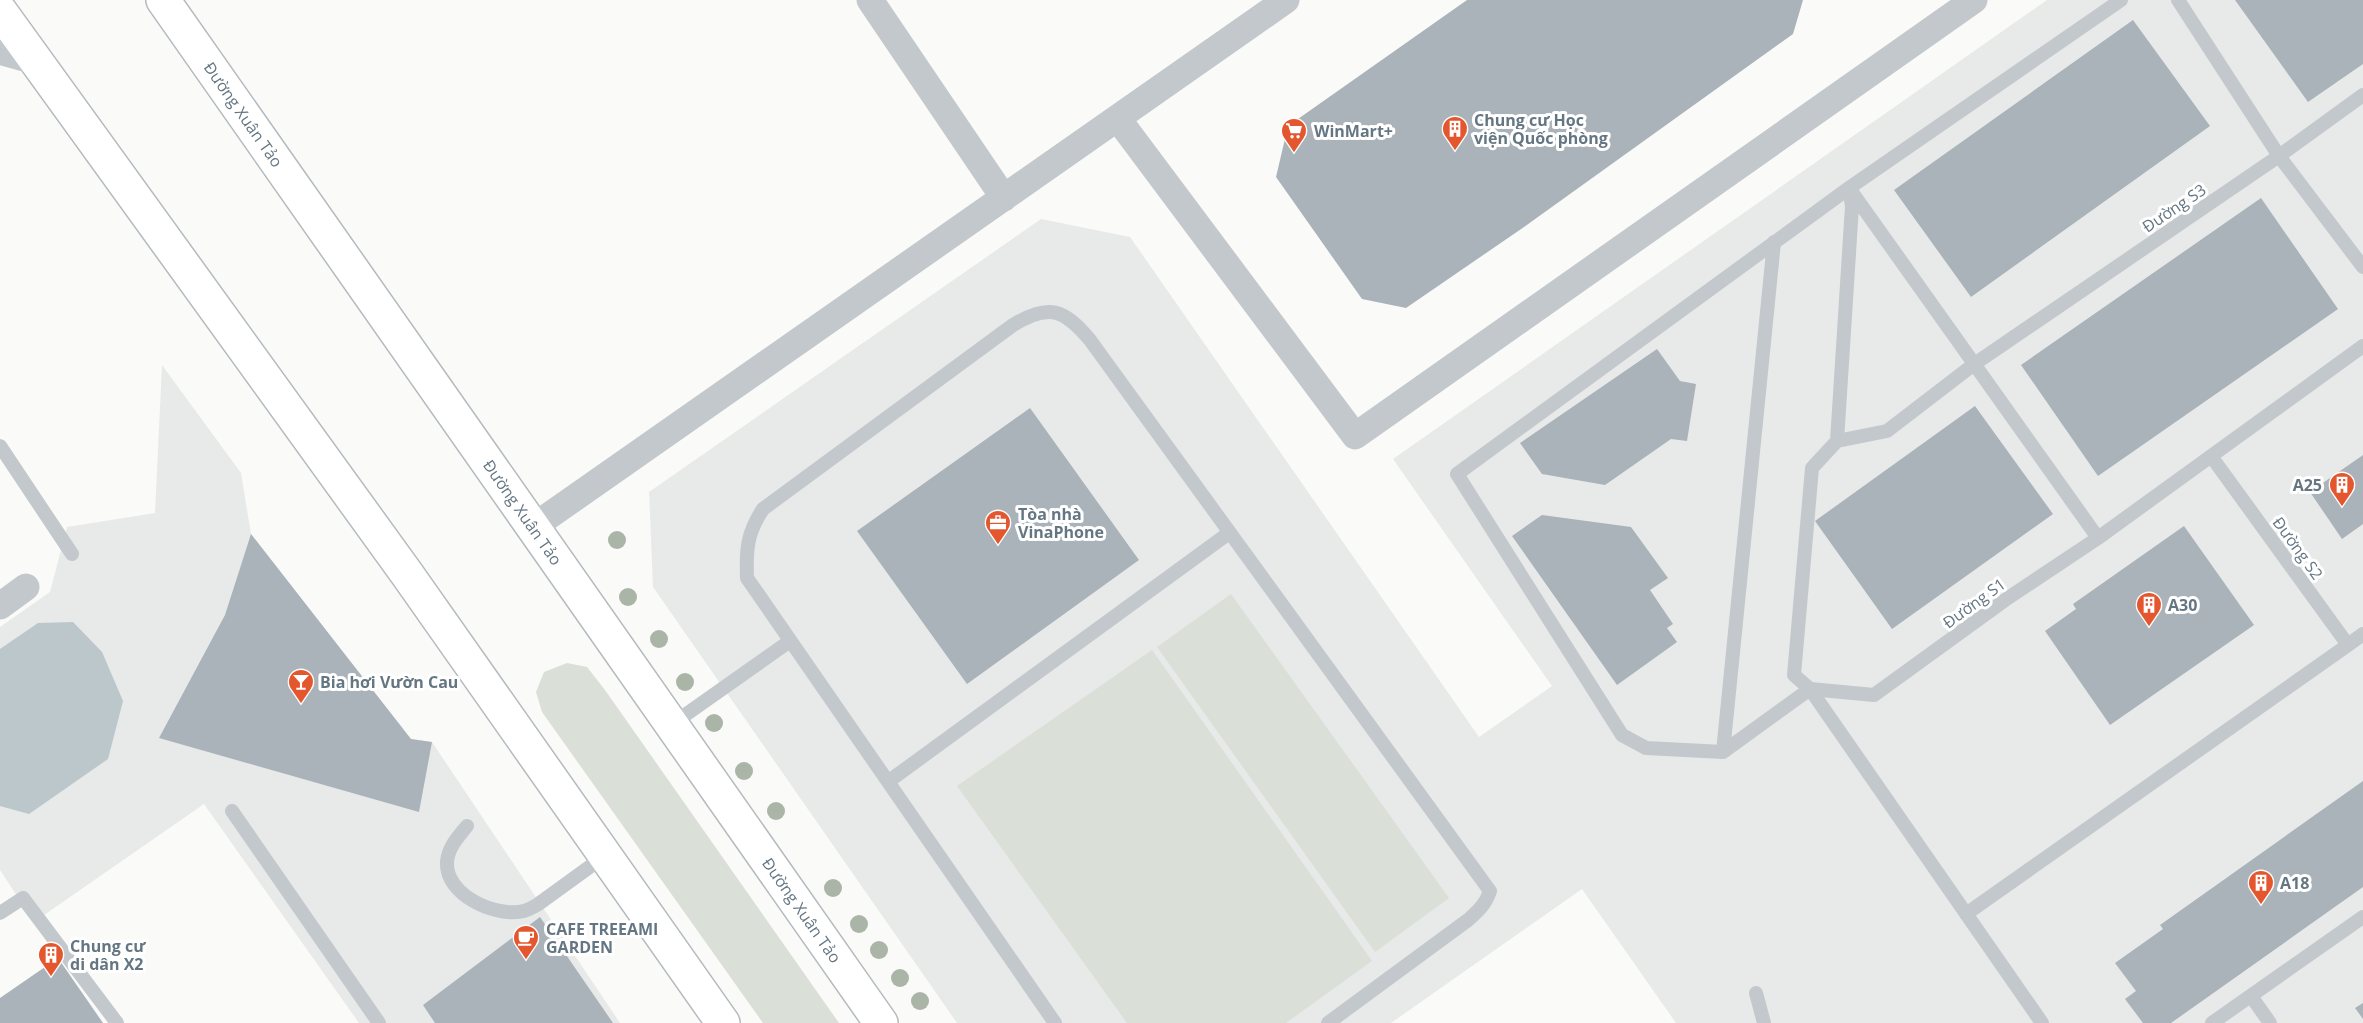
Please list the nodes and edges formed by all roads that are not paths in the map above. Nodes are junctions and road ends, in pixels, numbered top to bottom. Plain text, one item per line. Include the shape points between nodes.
1 (163, 0) edge
2 (870, 0) edge
3 (1286, 0) edge
4 (1974, 0) edge
5 (2121, 0) edge
6 (2178, 0) edge
7 (0, 12) edge
8 (0, 48) edge
9 (32, 57) junction
10 (2363, 95) edge
11 (1118, 119) junction
12 (2279, 156) junction
13 (1849, 188) junction
14 (1004, 198) junction
15 (1774, 242) junction
16 (2363, 267) edge
17 (2363, 346) edge
18 (1973, 365) junction
19 (1838, 441) junction
20 (0, 446) edge
21 (2211, 456) junction
22 (533, 527) junction
23 (1229, 533) junction
24 (2098, 538) junction
25 (72, 554) dead end
26 (26, 587) dead end
27 (0, 606) edge
28 (2363, 634) edge
29 (790, 641) junction
30 (2348, 645) junction
31 (1810, 689) junction
32 (671, 725) junction
33 (1723, 752) junction
34 (889, 781) junction
35 (232, 811) dead end
36 (467, 826) dead end
37 (606, 854) junction
38 (0, 913) edge
39 (1966, 914) junction
40 (2363, 917) edge
41 (1756, 993) dead end
42 (2251, 996) junction
43 (117, 1023) edge
44 (379, 1023) edge
45 (723, 1023) edge
46 (881, 1023) edge
47 (1055, 1023) edge
48 (1328, 1023) edge
49 (1764, 1023) edge
50 (2042, 1023) edge
51 (2212, 1023) edge
52 (2270, 1023) edge

1 - 22 main road, Đường Xuân Tảo
2 - 14 street
3 - 11 street
4 - 11 street via 1355,436
5 - 13 lane
6 - 12 lane
7 - 9 main road
8 - 9 street
9 - 37 main road
10 - 12 lane, Đường S3
11 - 14 street
12 - 16 lane
12 - 18 lane, Đường S3
13 - 15 lane
13 - 18 lane
13 - 19 lane via 1852,206
14 - 22 street
15 - 33 lane
15 - 33 lane via 1457,474 1622,735 1646,748
17 - 21 lane, Đường S1
18 - 19 lane, Đường S3 via 1887,431
18 - 24 lane
19 - 31 lane via 1812,468 1794,675
20 - 25 lane
21 - 24 lane, Đường S1
21 - 30 lane, Đường S2
22 - 32 main road, Đường Xuân Tảo
23 - 29 lane via 1078,325 1061,314 1044,311 1013,325 763,509 749,535 747,578
23 - 34 lane
23 - 48 lane via 1490,891 1481,909 1468,920
24 - 31 lane, Đường S1 via 1874,695
26 - 27 street
28 - 30 lane
29 - 32 lane
29 - 34 lane
30 - 39 lane
31 - 33 lane
31 - 39 lane
32 - 46 main road, Đường Xuân Tảo
34 - 47 lane
35 - 44 lane
36 - 37 lane via 449,853 449,876 470,898 502,911 525,911 537,905
37 - 45 main road
38 - 43 lane via 22,898
39 - 50 lane
40 - 42 lane
41 - 49 lane
42 - 51 lane
42 - 52 lane

